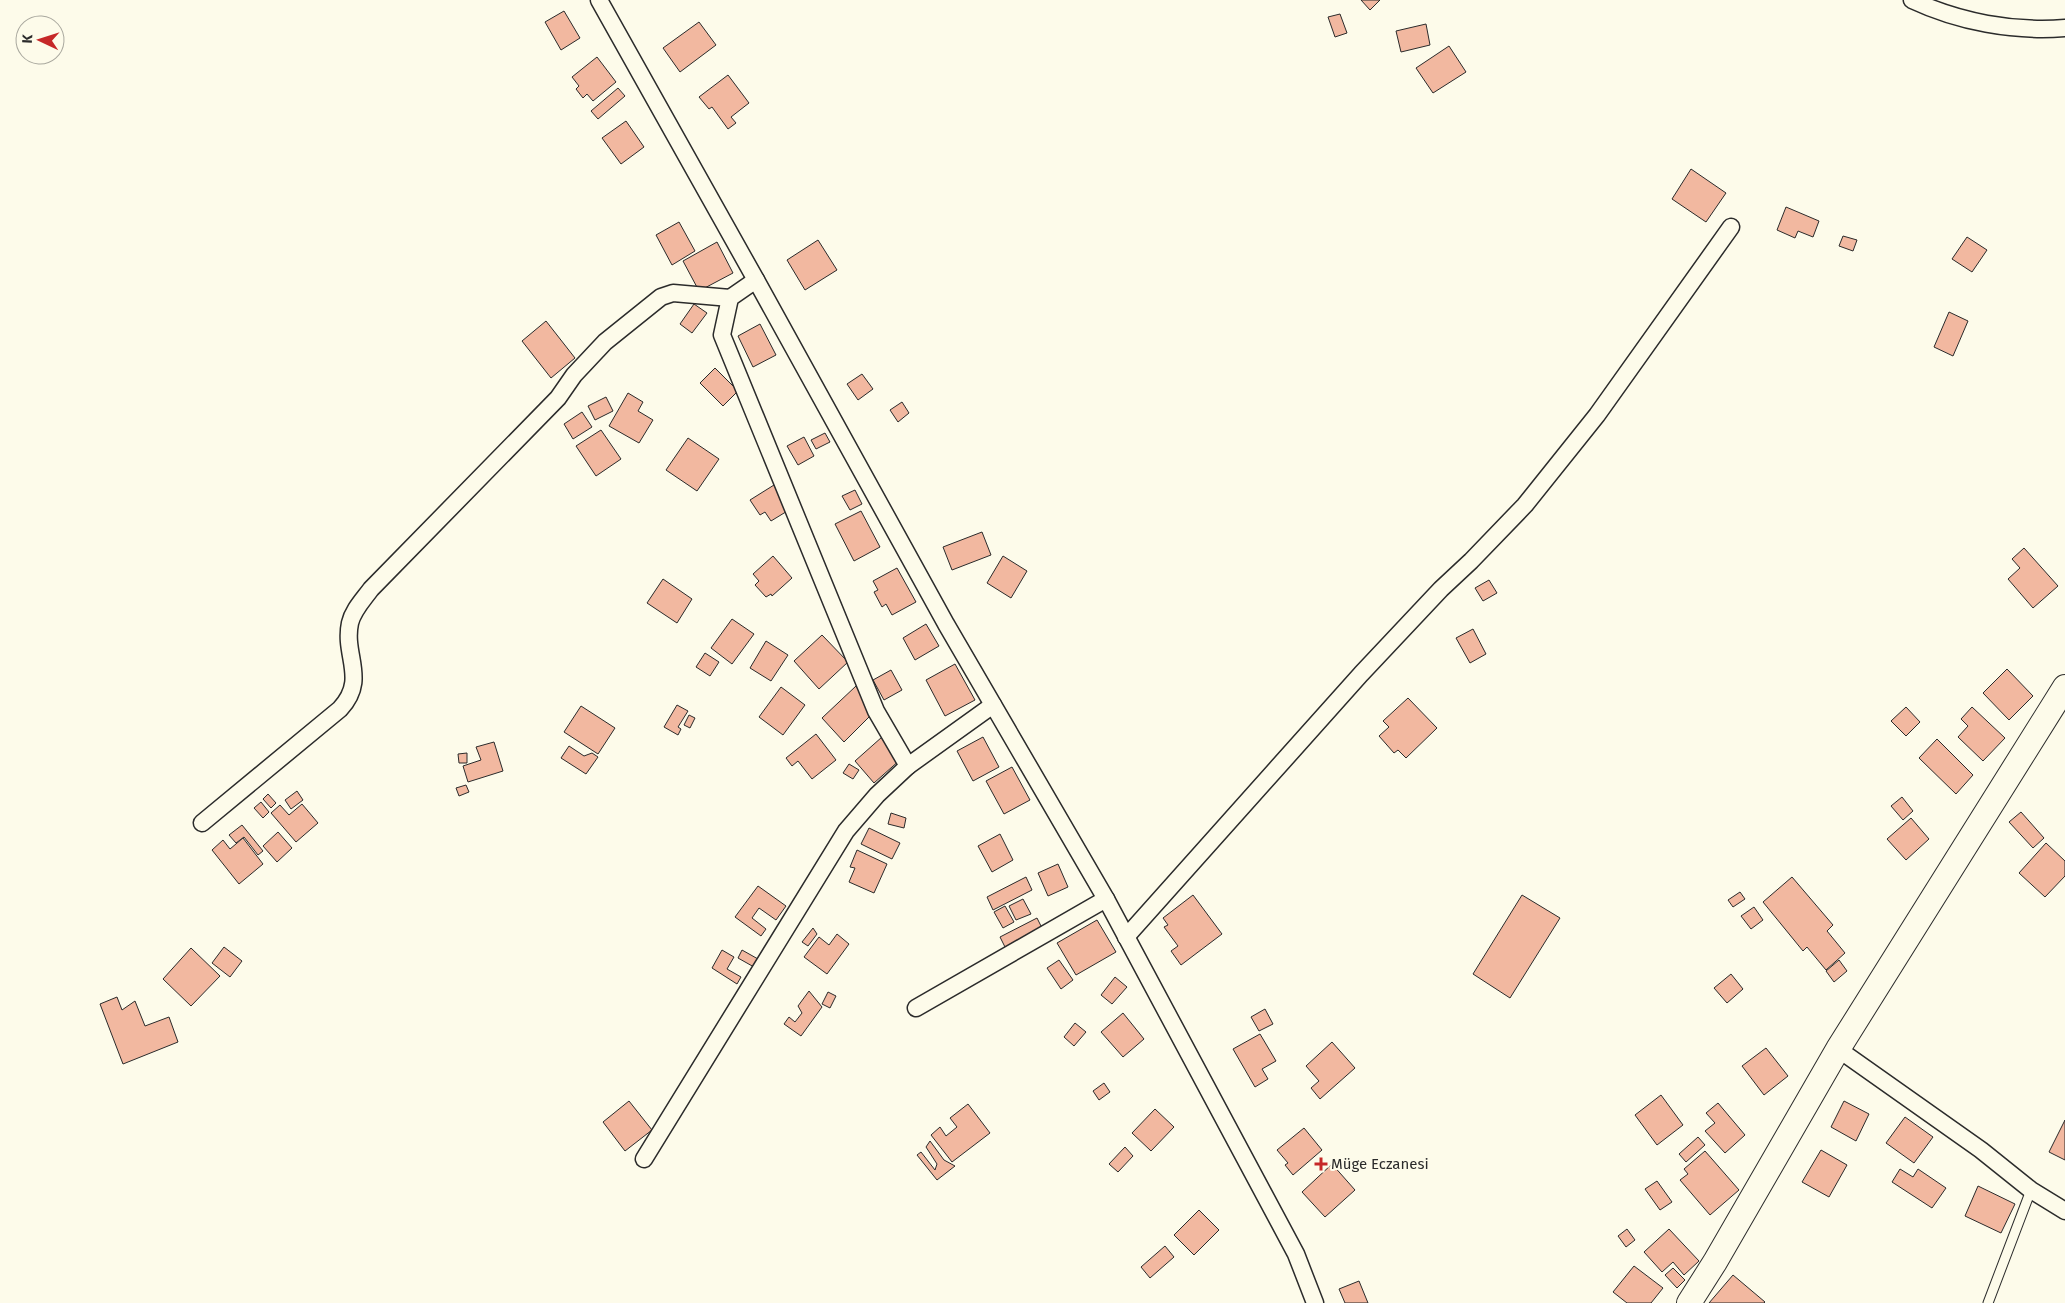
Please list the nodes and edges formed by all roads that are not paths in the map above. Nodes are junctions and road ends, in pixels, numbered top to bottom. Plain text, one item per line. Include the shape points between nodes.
1 (598, 0) edge
2 (1912, 0) edge
3 (2065, 28) edge
4 (1731, 227) dead end
5 (756, 280) junction
6 (730, 298) junction
7 (2065, 687) edge
8 (993, 705) junction
9 (908, 766) junction
10 (202, 823) dead end
11 (1106, 899) junction
12 (1126, 937) junction
13 (916, 1008) dead end
14 (1838, 1049) junction
15 (644, 1159) dead end
16 (2031, 1190) junction
17 (2065, 1211) edge
18 (1315, 1303) edge
19 (1689, 1303) edge
20 (1988, 1303) edge

1 - 5 street
2 - 3 street via 1959,19 2005,26
4 - 12 street via 1597,415 1525,506 1361,674
5 - 6 street
5 - 8 street
6 - 9 street via 722,334 876,711
6 - 10 street via 673,293 661,297 605,342 574,375 558,398 371,589 356,609 350,624 354,682 350,698
7 - 14 main road
8 - 9 street
8 - 11 street
9 - 15 street via 846,831
11 - 12 street
11 - 13 street
12 - 18 street via 1296,1254
14 - 16 street via 1981,1150
14 - 19 main road
16 - 17 street
16 - 20 lane

